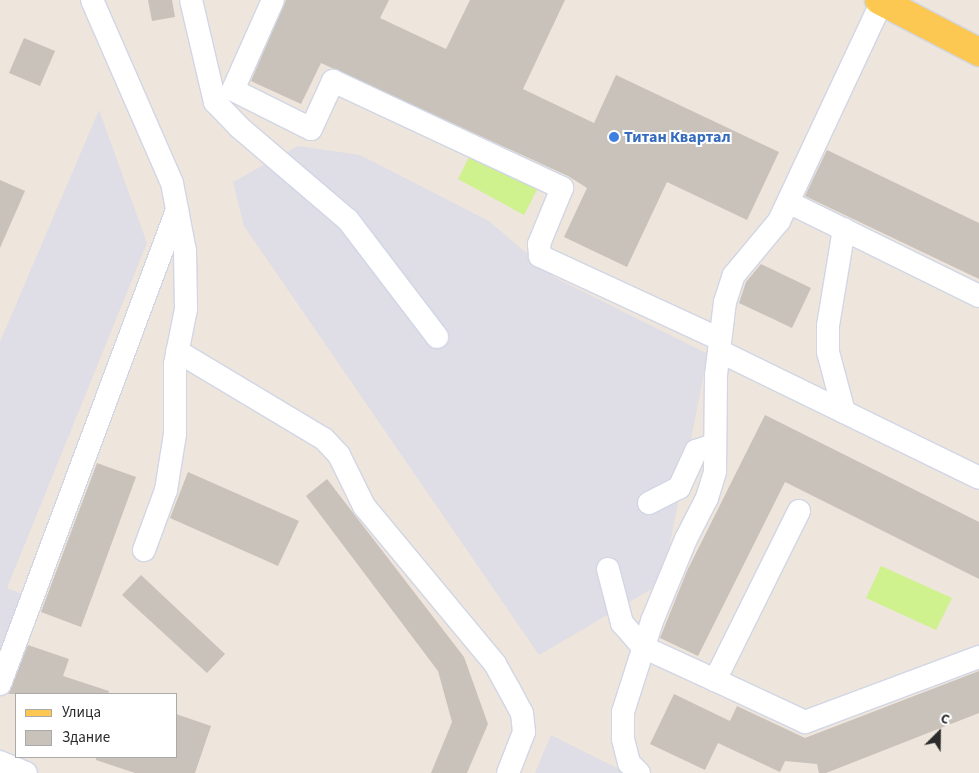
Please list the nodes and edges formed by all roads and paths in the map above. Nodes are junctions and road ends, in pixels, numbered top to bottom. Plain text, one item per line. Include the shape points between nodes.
1 (92, 0) edge
2 (191, 0) edge
3 (273, 0) edge
4 (880, 1) edge
5 (979, 52) edge
6 (788, 202) junction
7 (178, 207) junction
8 (844, 230) junction
9 (979, 296) edge
10 (437, 337) dead end
11 (719, 345) junction
12 (178, 351) junction
13 (844, 412) junction
14 (715, 445) junction
15 (979, 478) edge
16 (649, 503) dead end
17 (799, 511) dead end
18 (144, 550) dead end
19 (608, 569) dead end
20 (643, 647) junction
21 (979, 657) edge
22 (715, 680) junction
23 (0, 684) edge
24 (0, 762) edge
25 (26, 773) edge
26 (508, 773) edge
27 (639, 773) edge

1 - 7 street via 159,150
2 - 10 street via 215,102 239,128 348,220
3 - 11 street via 233,90 311,129 333,82 562,188 539,244 540,256
4 - 5 main road
4 - 6 street
6 - 8 street
6 - 11 street via 779,222 734,275 725,302
7 - 12 street via 185,251 186,309
7 - 23 street
8 - 9 street
8 - 13 street via 828,326 828,352
11 - 13 street
11 - 14 street
12 - 18 street via 172,452 166,490
12 - 26 street via 324,439 339,455 364,506 495,664 522,712 524,732
13 - 15 street
14 - 16 street via 696,451 679,488
14 - 20 street via 715,471 707,498 686,539
17 - 22 street
19 - 20 street via 622,623
20 - 22 street
20 - 27 street via 623,712 623,739 629,763
21 - 22 street via 805,722
24 - 25 street

